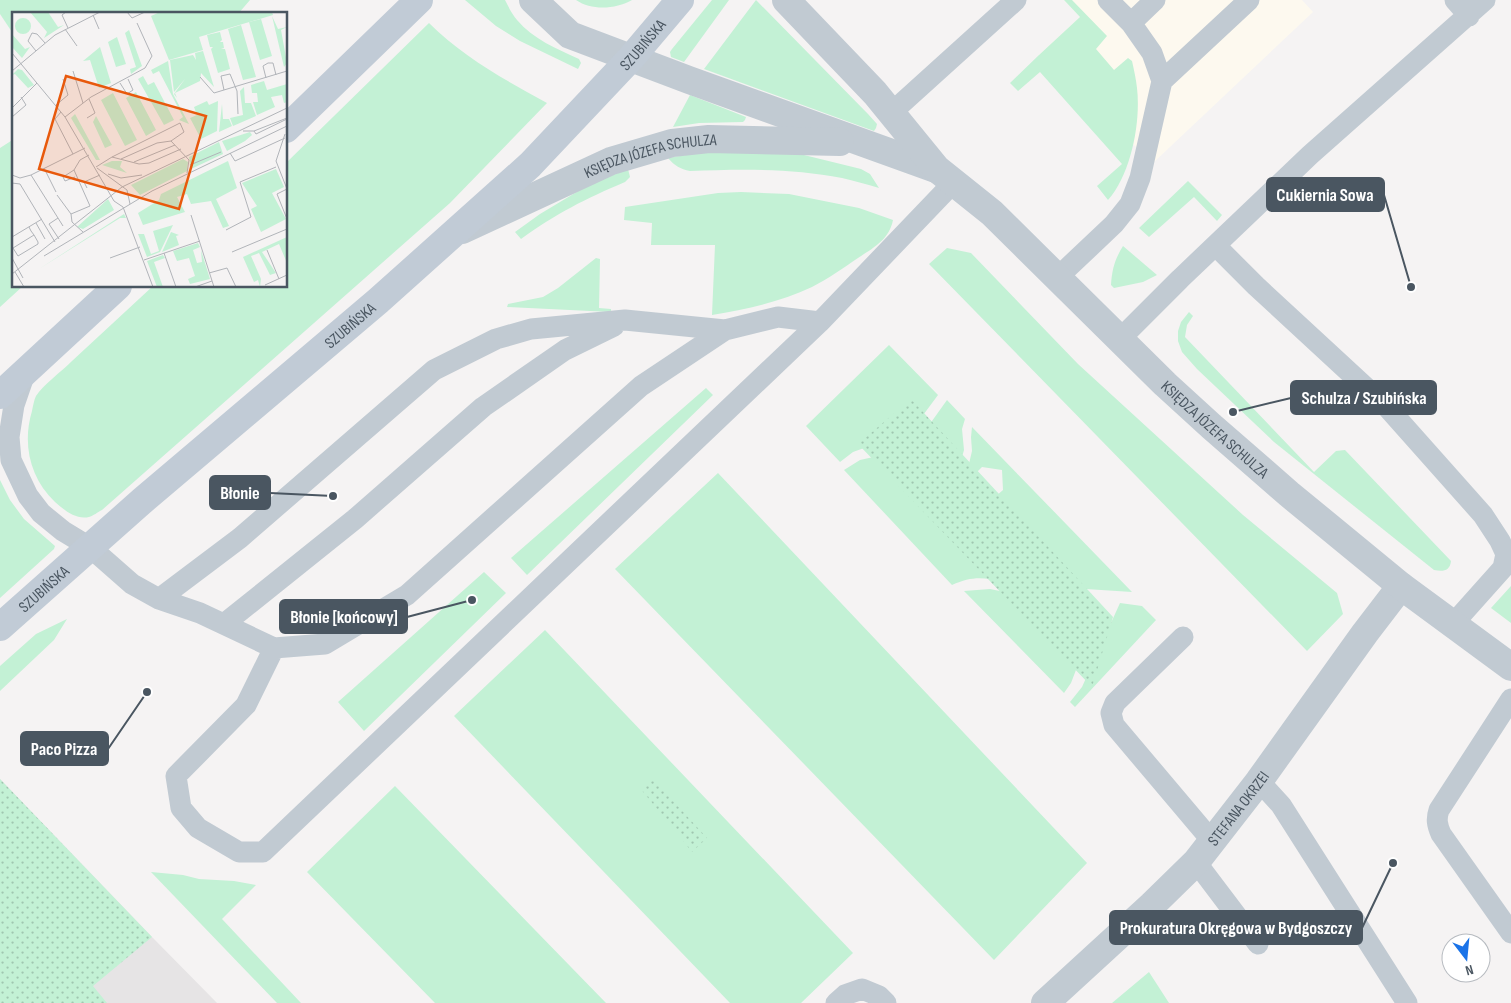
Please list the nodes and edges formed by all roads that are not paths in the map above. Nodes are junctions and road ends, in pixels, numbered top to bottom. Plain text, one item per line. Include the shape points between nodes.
1 (419, 0) edge
2 (533, 0) edge
3 (680, 0) edge
4 (1016, 0) edge
5 (1108, 0) edge
6 (1155, 0) edge
7 (1249, 0) edge
8 (1455, 0) edge
9 (1485, 0) edge
10 (795, 5) edge
11 (1469, 16) junction
12 (1131, 23) junction
13 (631, 58) junction
14 (1162, 81) junction
15 (891, 113) junction
16 (288, 127) edge
17 (864, 142) junction
18 (946, 176) junction
19 (451, 235) junction
20 (1216, 246) junction
21 (1057, 278) junction
22 (116, 288) edge
23 (625, 320) junction
24 (820, 322) junction
25 (725, 330) junction
26 (1120, 339) junction
27 (25, 373) junction
28 (0, 395) edge
29 (7, 473) edge
30 (91, 548) junction
31 (1401, 586) junction
32 (159, 599) junction
33 (224, 624) junction
34 (1453, 624) junction
35 (0, 627) edge
36 (1183, 637) dead end
37 (274, 648) junction
38 (1511, 667) edge
39 (1511, 699) edge
40 (1258, 781) junction
41 (1204, 851) junction
42 (1511, 933) edge
43 (1258, 944) dead end
44 (836, 1003) edge
45 (886, 1003) edge
46 (1045, 1003) edge
47 (1407, 1003) edge

1 - 16 main road
2 - 13 street, KSIĘDZA JÓZEFA SCHULZA via 570,35
3 - 13 main road, SZUBIŃSKA
4 - 15 lane
5 - 12 lane
6 - 12 lane
7 - 14 lane
8 - 11 lane
9 - 11 lane
10 - 15 street, KSIĘDZA JÓZEFA SCHULZA
11 - 20 lane via 1310,155
12 - 14 lane via 1152,53
13 - 17 street, KSIĘDZA JÓZEFA SCHULZA
13 - 19 main road, SZUBIŃSKA via 530,165
14 - 21 lane via 1140,178 1130,204
15 - 18 street, KSIĘDZA JÓZEFA SCHULZA
17 - 18 street, KSIĘDZA JÓZEFA SCHULZA
17 - 19 street, KSIĘDZA JÓZEFA SCHULZA via 709,139 672,143 611,161
18 - 21 street, KSIĘDZA JÓZEFA SCHULZA via 992,213
18 - 24 lane
19 - 30 main road, SZUBIŃSKA
20 - 26 lane
20 - 34 lane via 1387,407 1483,514 1500,541 1506,554 1502,568
21 - 26 street, KSIĘDZA JÓZEFA SCHULZA
22 - 27 main road
23 - 25 lane
23 - 32 lane via 531,329 496,339 434,370 240,538
23 - 33 lane via 565,350 483,407 355,519
24 - 25 lane via 778,317
24 - 37 lane via 263,852 239,852 198,828 182,808 176,776 246,705
25 - 37 lane via 642,386 407,595 325,644
26 - 31 street, KSIĘDZA JÓZEFA SCHULZA via 1253,464
27 - 28 main road
27 - 29 lane via 14,405 9,437 11,460
29 - 30 lane via 41,513
30 - 32 lane via 132,584
30 - 35 main road, SZUBIŃSKA
31 - 34 street, KSIĘDZA JÓZEFA SCHULZA
31 - 40 street, STEFANA OKRZEI
32 - 33 lane
33 - 37 lane
34 - 38 street, KSIĘDZA JÓZEFA SCHULZA
36 - 41 lane via 1115,703 1111,713 1114,725
39 - 42 lane via 1436,818 1441,834
40 - 41 street, STEFANA OKRZEI
40 - 47 lane via 1280,805
41 - 43 lane
41 - 46 street, STEFANA OKRZEI via 1152,905
44 - 45 lane via 845,995 862,989 879,996

